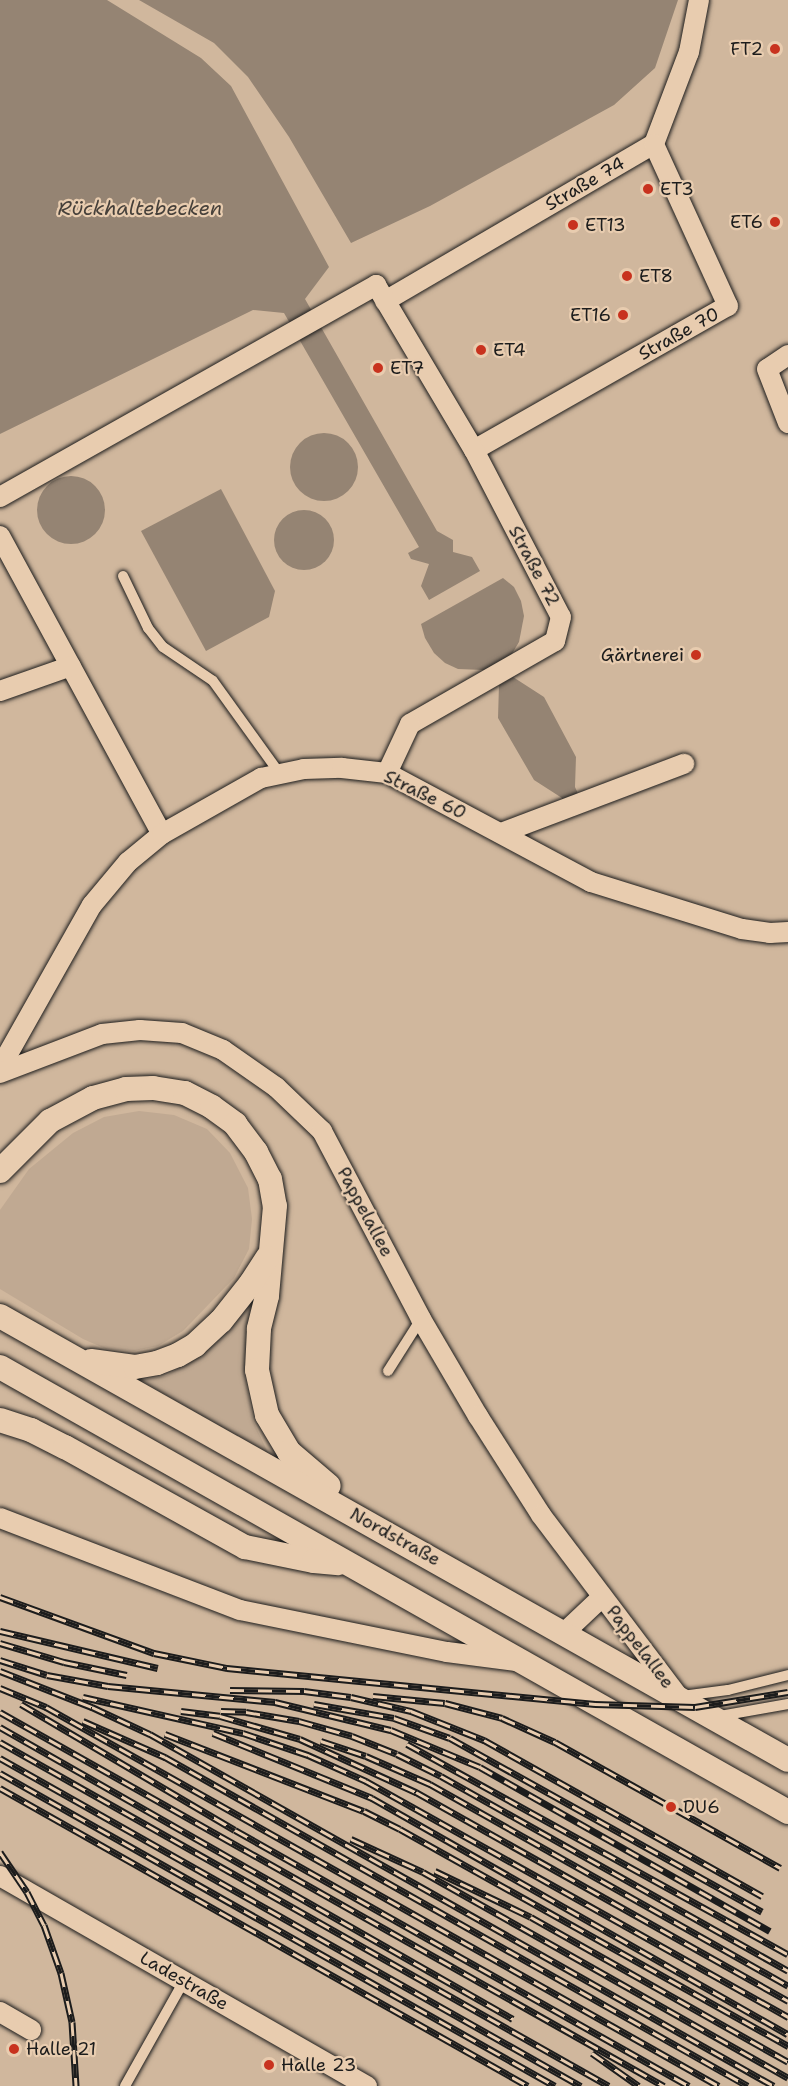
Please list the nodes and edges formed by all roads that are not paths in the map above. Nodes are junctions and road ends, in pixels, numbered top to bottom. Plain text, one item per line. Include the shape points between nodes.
1 (699, 0) edge
2 (654, 144) junction
3 (385, 301) junction
4 (788, 355) edge
5 (788, 423) edge
6 (474, 450) junction
7 (0, 497) edge
8 (0, 536) edge
9 (123, 576) dead end
10 (71, 666) junction
11 (0, 691) edge
12 (684, 764) dead end
13 (387, 773) junction
14 (280, 774) junction
15 (501, 833) junction
16 (162, 834) junction
17 (788, 932) edge
18 (0, 1070) edge
19 (0, 1171) edge
20 (272, 1250) junction
21 (0, 1316) edge
22 (421, 1319) junction
23 (72, 1357) junction
24 (0, 1367) edge
25 (388, 1371) dead end
26 (0, 1420) edge
27 (0, 1518) edge
28 (406, 1543) junction
29 (347, 1563) junction
30 (602, 1597) junction
31 (565, 1632) junction
32 (522, 1662) junction
33 (788, 1675) edge
34 (678, 1697) junction
35 (788, 1704) edge
36 (713, 1717) junction
37 (788, 1760) edge
38 (788, 1812) edge
39 (0, 1876) edge
40 (184, 1981) junction
41 (0, 2012) edge
42 (31, 2030) dead end
43 (125, 2086) edge
44 (367, 2086) edge

1 - 2 street via 689,51
2 - 3 street, Straße 74
2 - 6 street, Straße 70 via 728,306
3 - 6 street, Straße 72
3 - 7 street via 376,285
4 - 5 street via 766,369
6 - 13 street, Straße 72 via 561,617 555,640 410,724
8 - 10 street
9 - 14 lane via 148,628 163,647 213,681
10 - 11 street
10 - 16 street
12 - 15 street
13 - 14 street, Straße 60 via 342,768
13 - 15 street, Straße 60
14 - 16 street, Straße 60 via 261,778
15 - 17 street, Straße 60 via 591,882 742,929
16 - 18 street, Straße 60 via 128,862 92,905
18 - 22 street, Pappelallee via 102,1034 140,1030 182,1033 223,1050 276,1088 322,1131
19 - 20 street via 50,1121 93,1098 126,1089 185,1093 235,1124 256,1152 270,1179 275,1206
20 - 23 street via 221,1321 178,1355 135,1367
20 - 28 street via 259,1329 257,1370 267,1415 289,1452 308,1471
21 - 23 street, Nordstraße
22 - 25 lane
22 - 30 street, Pappelallee via 541,1515
23 - 28 street, Nordstraße
24 - 29 street
26 - 29 street via 65,1447 245,1547 314,1561
27 - 32 street via 240,1610 447,1652
28 - 31 street, Nordstraße
29 - 32 street
30 - 31 street, Pappelallee
30 - 34 street, Pappelallee
31 - 34 street, Nordstraße
32 - 38 street
33 - 34 lane
34 - 36 street, Nordstraße
35 - 36 lane
36 - 37 street, Nordstraße
39 - 40 street, Ladestraße
40 - 43 lane
40 - 44 street, Ladestraße
41 - 42 street

